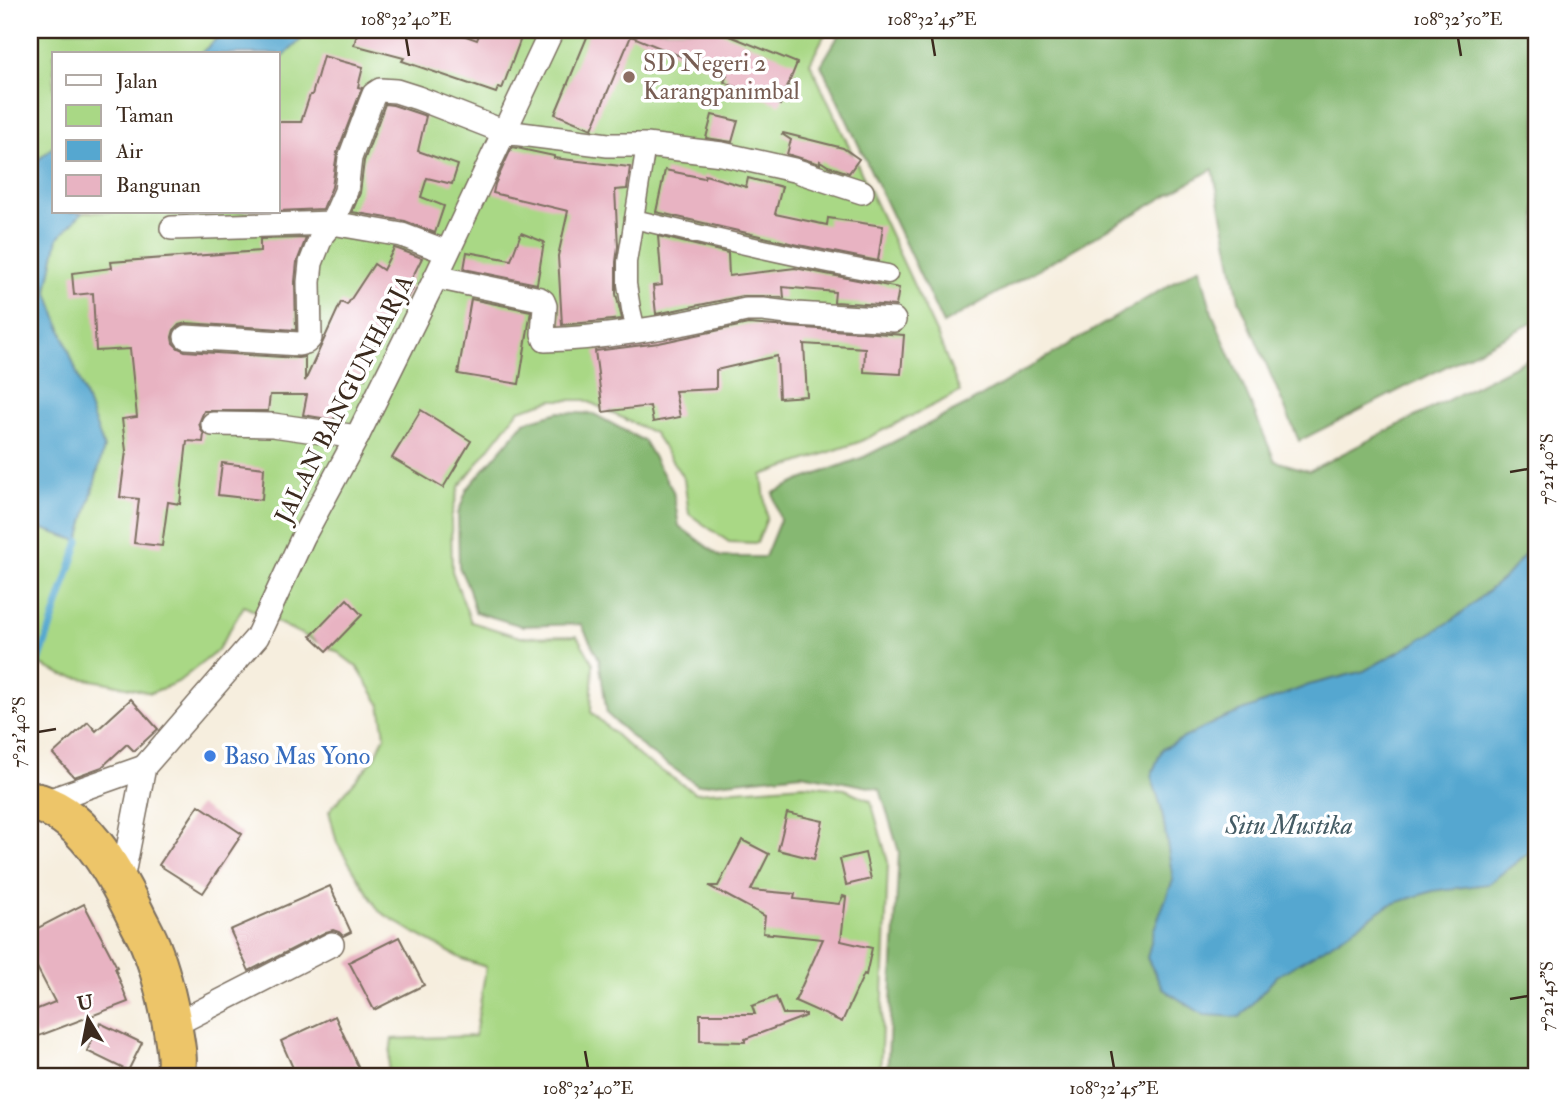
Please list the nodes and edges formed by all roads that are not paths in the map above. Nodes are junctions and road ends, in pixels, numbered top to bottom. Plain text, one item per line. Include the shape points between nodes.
1 (552, 30) edge
2 (505, 132) junction
3 (646, 145) junction
4 (862, 192) dead end
5 (634, 219) junction
6 (332, 223) junction
7 (172, 228) dead end
8 (447, 252) junction
9 (888, 274) dead end
10 (436, 276) junction
11 (894, 320) dead end
12 (636, 331) junction
13 (186, 337) dead end
14 (213, 424) dead end
15 (357, 437) junction
16 (145, 767) junction
17 (36, 802) edge
18 (121, 885) junction
19 (332, 944) dead end
20 (172, 1026) junction
21 (178, 1076) edge

1 - 2 street, JALAN BANGUNHARJA
2 - 3 street
2 - 6 street via 396,91 377,91 350,158 346,191
2 - 8 street, JALAN BANGUNHARJA
3 - 4 street via 722,154
3 - 5 street
5 - 9 street
5 - 12 street via 627,284
6 - 7 street
6 - 8 street via 401,235
6 - 13 street via 311,263 310,338 306,342
8 - 10 street, JALAN BANGUNHARJA
10 - 12 street via 540,299 545,306 545,340
10 - 15 street, JALAN BANGUNHARJA
11 - 12 street via 746,310
14 - 15 street via 274,425
15 - 16 street, JALAN BANGUNHARJA via 257,636
16 - 17 street
16 - 18 street
17 - 18 highway via 71,820
18 - 20 highway via 151,947
19 - 20 street
20 - 21 highway

